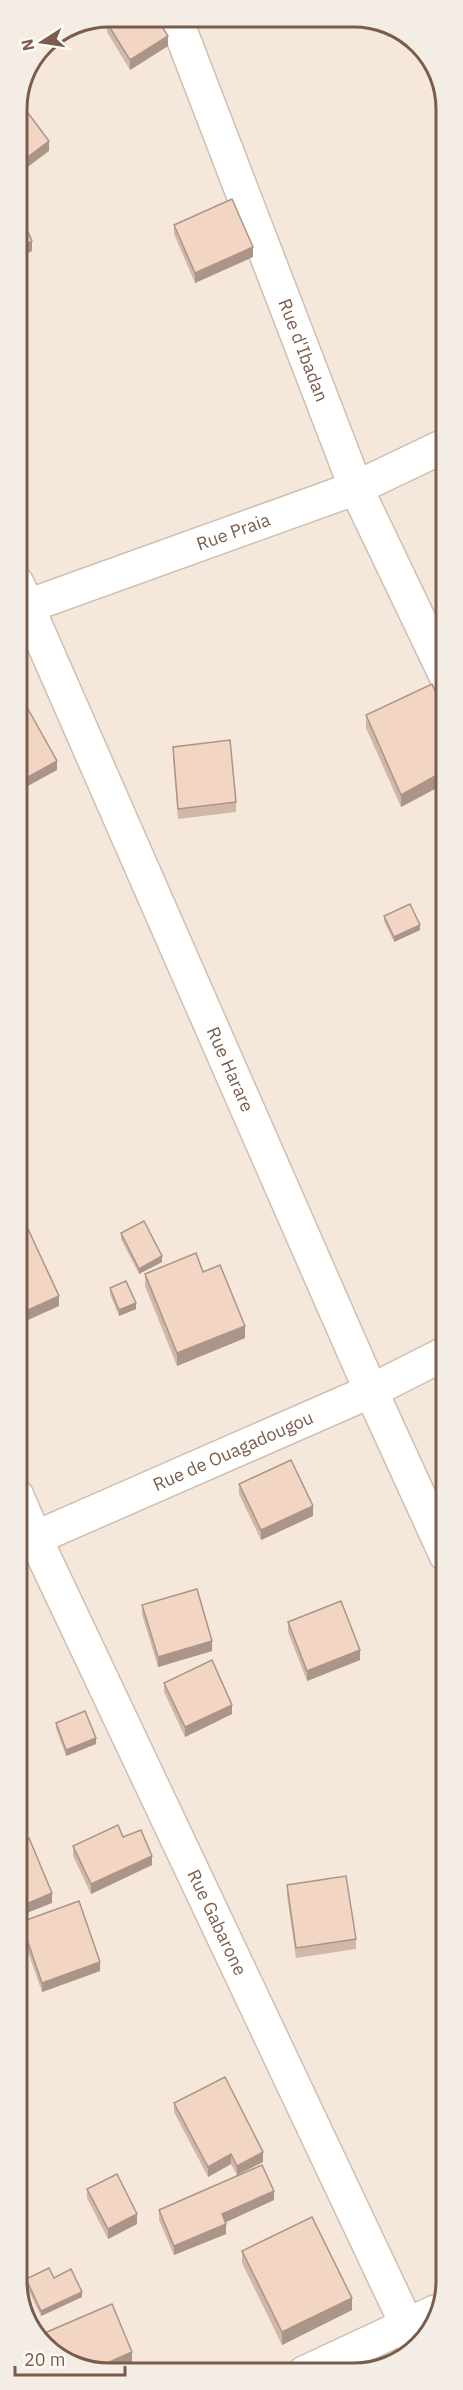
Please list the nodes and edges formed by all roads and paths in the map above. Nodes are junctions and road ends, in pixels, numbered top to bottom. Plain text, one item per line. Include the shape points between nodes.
1 (179, 27) edge
2 (436, 450) edge
3 (356, 488) junction
4 (27, 598) edge
5 (27, 616) edge
6 (436, 655) edge
7 (436, 1358) edge
8 (371, 1391) junction
9 (436, 1533) edge
10 (27, 1542) edge
11 (27, 1544) edge
12 (419, 2328) edge
13 (330, 2363) edge

1 - 3 street, Rue d'Ibadan
2 - 3 street, Rue Praia
3 - 4 street, Rue Praia
3 - 6 street, Rue d'Ibadan
5 - 8 street, Rue Harare
7 - 8 street, Rue de Ouagadougou
8 - 9 street, Rue Harare
8 - 10 street, Rue de Ouagadougou
11 - 12 street, Rue Gabarone
12 - 13 street

